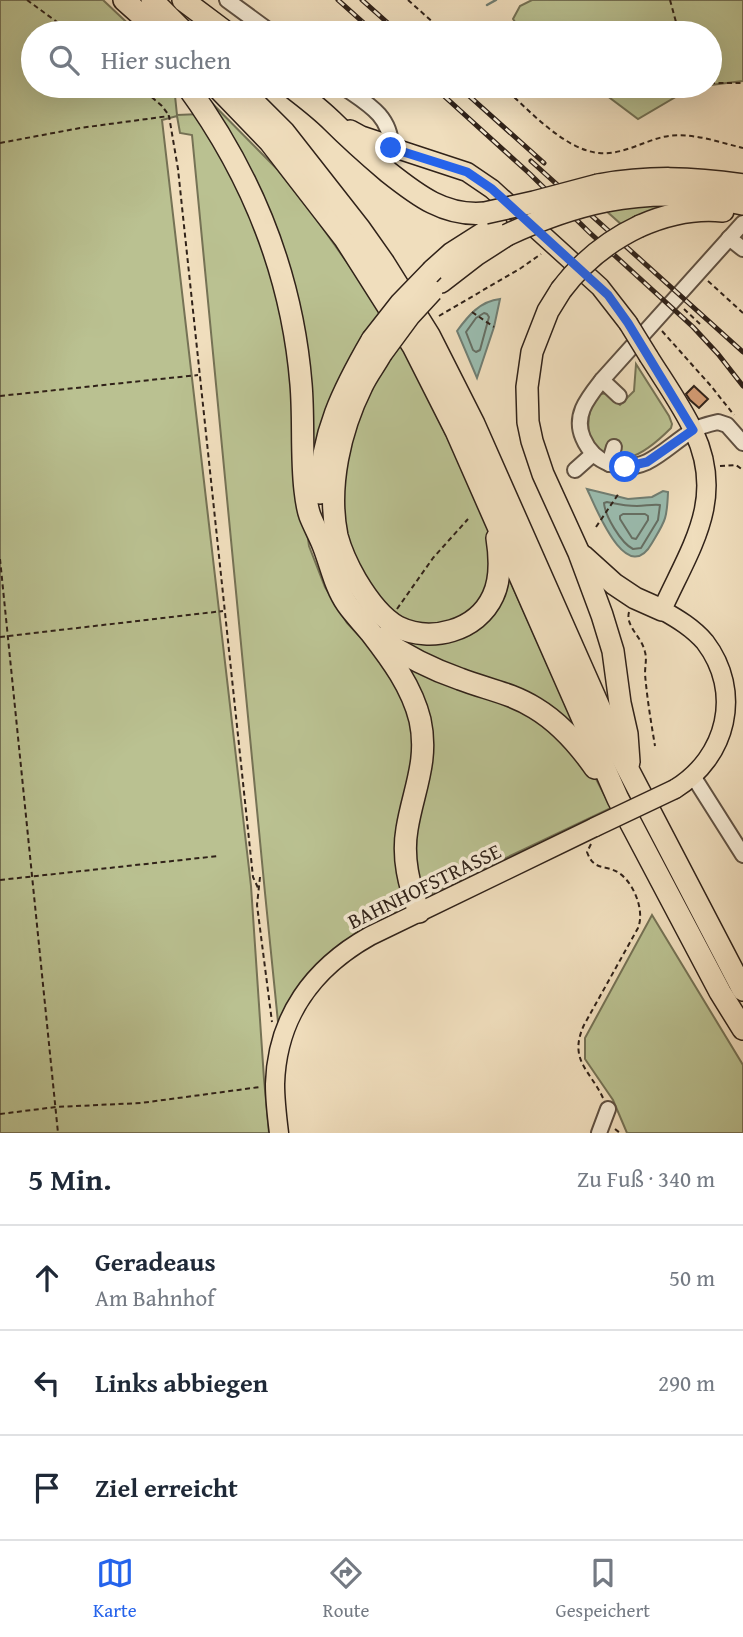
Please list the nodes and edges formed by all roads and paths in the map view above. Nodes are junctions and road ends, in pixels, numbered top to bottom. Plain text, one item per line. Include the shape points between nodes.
1 (26, 0) edge
2 (116, 0) edge
3 (124, 0) edge
4 (152, 0) edge
5 (183, 0) edge
6 (227, 0) edge
7 (408, 0) edge
8 (670, 0) edge
9 (55, 21) edge
10 (134, 21) edge
11 (148, 21) edge
12 (173, 21) edge
13 (211, 21) edge
14 (255, 21) edge
15 (432, 21) edge
16 (676, 21) edge
17 (722, 83) edge
18 (743, 83) edge
19 (153, 98) edge
20 (196, 98) edge
21 (228, 98) edge
22 (250, 98) edge
23 (305, 98) edge
24 (358, 98) edge
25 (515, 98) edge
26 (169, 116) junction
27 (330, 119) junction
28 (0, 143) edge
29 (391, 148) junction
30 (743, 148) edge
31 (743, 186) edge
32 (602, 193) junction
33 (727, 205) edge
34 (743, 213) edge
35 (743, 223) edge
36 (496, 224) junction
37 (729, 238) junction
38 (552, 244) junction
39 (743, 249) edge
40 (702, 276) dead end
41 (678, 303) dead end
42 (472, 312) dead end
43 (743, 313) edge
44 (439, 316) dead end
45 (700, 324) dead end
46 (657, 326) dead end
47 (494, 327) dead end
48 (377, 347) junction
49 (200, 375) junction
50 (602, 380) junction
51 (0, 396) edge
52 (620, 396) dead end
53 (735, 416) dead end
54 (693, 430) junction
55 (743, 443) edge
56 (614, 447) dead end
57 (593, 454) junction
58 (609, 464) junction
59 (716, 467) dead end
60 (576, 470) dead end
61 (743, 470) edge
62 (619, 493) dead end
63 (468, 519) dead end
64 (495, 519) junction
65 (596, 527) dead end
66 (323, 544) junction
67 (579, 553) junction
68 (0, 559) edge
69 (662, 610) junction
70 (225, 611) junction
71 (628, 612) dead end
72 (389, 620) junction
73 (371, 633) junction
74 (9, 636) junction
75 (0, 637) edge
76 (655, 747) dead end
77 (630, 774) junction
78 (693, 776) junction
79 (618, 799) junction
80 (594, 834) junction
81 (743, 855) edge
82 (218, 856) dead end
83 (33, 876) junction
84 (260, 877) dead end
85 (0, 880) edge
86 (259, 890) junction
87 (419, 912) junction
88 (743, 990) edge
89 (743, 1029) edge
90 (281, 1042) junction
91 (275, 1085) junction
92 (56, 1107) junction
93 (608, 1108) joint
94 (0, 1114) edge
95 (58, 1133) edge
96 (279, 1133) edge
97 (599, 1133) edge

1 - 9 path
2 - 10 highway
3 - 11 highway
4 - 12 highway
5 - 13 highway
6 - 14 street
7 - 15 path
8 - 16 path
17 - 18 path
19 - 26 path
20 - 66 highway via 239,168 282,272 301,386 308,513
21 - 64 highway via 270,142 369,276 413,346
22 - 77 highway via 284,132 351,218 429,335 474,424
23 - 27 highway
24 - 29 street via 385,122
25 - 30 path via 550,130 575,146 600,153 663,137 690,136
26 - 28 path
26 - 49 path
27 - 29 highway
27 - 36 highway via 422,198
29 - 38 main road via 467,172
31 - 32 highway via 673,177 629,179
32 - 33 highway via 664,195
32 - 36 highway, bridge via 534,222
32 - 36 highway, bridge via 534,202
33 - 34 highway
33 - 67 highway, bridge via 652,221 615,239 581,266 548,311 529,370 528,422 536,457
35 - 37 street
36 - 48 highway, bridge via 452,253 437,276 401,303
37 - 39 street
37 - 50 street
38 - 44 path
38 - 54 main road, bridge via 600,287 628,323
40 - 43 path
41 - 45 path
42 - 47 path
46 - 53 path
48 - 66 highway via 349,380 325,444 320,476
48 - 72 highway via 348,422 333,506 337,537 349,567 363,593
49 - 51 path
49 - 70 path
50 - 52 street
50 - 57 street via 579,415 580,431
54 - 55 street via 718,422
54 - 58 street via 647,462 625,467
54 - 69 main road via 706,466 706,503
56 - 58 street
57 - 58 street
57 - 60 street
59 - 61 path via 736,465
62 - 65 path
63 - 72 path via 433,558
64 - 72 highway via 499,575 494,596 480,616 457,630 435,635 416,633
64 - 79 highway
66 - 73 highway via 346,603
67 - 69 highway via 614,584
67 - 77 highway via 613,651
68 - 74 path
69 - 78 main road, BAHNHOFSTRASSE via 703,640 717,659 725,683 723,731 713,754
70 - 74 path
70 - 86 path via 253,877
71 - 76 path via 646,655
73 - 79 highway via 415,660 537,709 582,749
73 - 87 highway via 408,687 423,739 405,844 407,873
74 - 75 path
74 - 83 path
77 - 88 highway
78 - 80 main road, BAHNHOFSTRASSE, bridge
78 - 81 street
79 - 89 highway
80 - 87 main road, BAHNHOFSTRASSE
80 - 93 path via 587,852 591,861 621,875 642,916 579,1040 582,1066
82 - 83 path
83 - 85 path
83 - 92 path
84 - 86 path
86 - 90 path via 272,1020
87 - 90 main road, BAHNHOFSTRASSE via 354,946 324,970 296,1006
90 - 91 main road, BAHNHOFSTRASSE
91 - 92 path via 141,1102
91 - 96 main road, BAHNHOFSTRASSE
92 - 94 path
92 - 95 path
93 - 97 street

